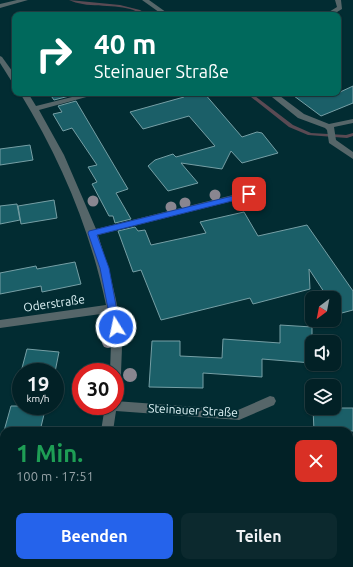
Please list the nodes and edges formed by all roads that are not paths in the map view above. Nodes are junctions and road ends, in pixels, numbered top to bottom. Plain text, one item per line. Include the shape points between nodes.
1 (24, 0) edge
2 (145, 0) edge
3 (338, 0) edge
4 (0, 6) edge
5 (163, 12) edge
6 (333, 12) edge
7 (0, 58) edge
8 (12, 76) edge
9 (26, 96) edge
10 (85, 96) edge
11 (275, 96) edge
12 (34, 109) junction
13 (352, 121) edge
14 (329, 127) junction
15 (353, 156) edge
16 (249, 194) dead end
17 (92, 233) junction
18 (112, 308) junction
19 (0, 324) edge
20 (117, 363) edge
21 (270, 401) dead end
22 (124, 407) edge
23 (110, 415) edge
24 (108, 427) edge

1 - 4 street
2 - 5 street
3 - 6 street via 340,8
7 - 8 street
9 - 12 street
10 - 12 street
11 - 14 street via 301,116
12 - 17 street via 67,173
13 - 14 street
14 - 15 street via 332,141
16 - 17 street
17 - 18 street via 104,268
18 - 19 street, Oderstraße
18 - 20 street
21 - 22 street, Steinauer Straße via 239,414
23 - 24 street

